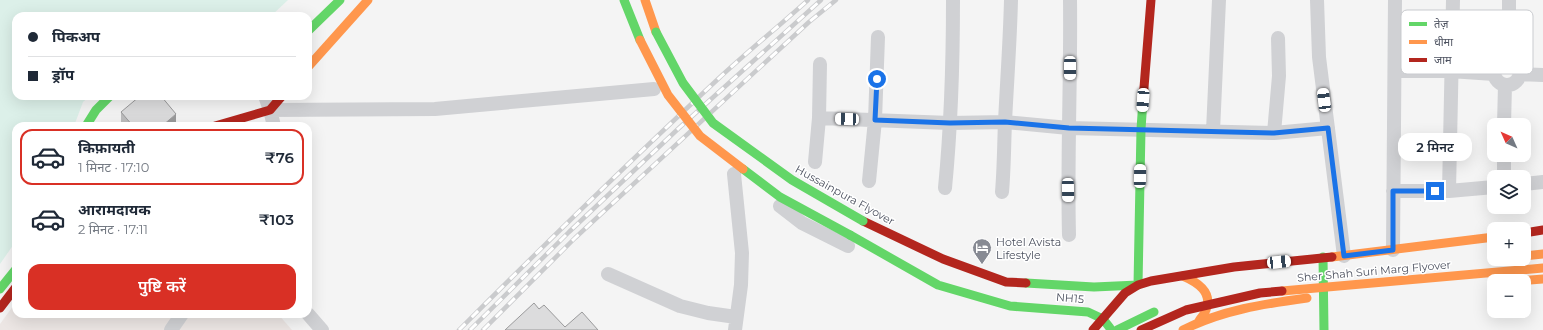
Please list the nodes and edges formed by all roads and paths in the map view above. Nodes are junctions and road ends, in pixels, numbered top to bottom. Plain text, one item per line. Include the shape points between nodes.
1 (340, 0) edge
2 (368, 0) edge
3 (624, 0) edge
4 (644, 0) edge
5 (953, 0) edge
6 (1011, 0) edge
7 (1070, 0) edge
8 (1151, 0) edge
9 (1220, 0) edge
10 (1317, 0) edge
11 (1395, 0) edge
12 (1453, 0) edge
13 (1453, 10) edge
14 (312, 28) edge
15 (878, 37) dead end
16 (1278, 38) dead end
17 (312, 63) edge
18 (820, 64) dead end
19 (1395, 71) junction
20 (1401, 71) edge
21 (1450, 74) edge
22 (1494, 74) edge
23 (1520, 74) joint
24 (1543, 75) edge
25 (1505, 85) junction
26 (654, 89) dead end
27 (104, 100) edge
28 (266, 100) edge
29 (279, 100) edge
30 (270, 110) junction
31 (819, 118) junction
32 (1504, 118) edge
33 (875, 120) junction
34 (88, 122) edge
35 (229, 122) edge
36 (273, 122) edge
37 (1005, 122) junction
38 (950, 123) junction
39 (1069, 128) junction
40 (1328, 128) junction
41 (1141, 129) junction
42 (1213, 130) junction
43 (1274, 133) junction
44 (814, 162) dead end
45 (869, 181) dead end
46 (1543, 182) edge
47 (1531, 183) edge
48 (945, 188) dead end
49 (1487, 188) edge
50 (1393, 191) junction
51 (1448, 191) junction
52 (1002, 192) dead end
53 (1543, 230) edge
54 (1531, 232) edge
55 (1068, 235) dead end
56 (1487, 237) edge
57 (1393, 250) junction
58 (1543, 254) edge
59 (1531, 255) edge
60 (1344, 256) junction
61 (1323, 257) junction
62 (1543, 268) edge
63 (12, 274) edge
64 (608, 274) dead end
65 (1330, 274) dead end
66 (1184, 276) junction
67 (1315, 276) dead end
68 (1543, 279) edge
69 (1531, 280) edge
70 (1138, 285) junction
71 (0, 289) edge
72 (1401, 290) dead end
73 (1217, 291) dead end
74 (12, 292) edge
75 (1196, 296) dead end
76 (1324, 296) junction
77 (0, 308) edge
78 (1046, 308) junction
79 (1110, 309) junction
80 (1160, 309) dead end
81 (179, 318) edge
82 (312, 318) edge
83 (1103, 319) junction
84 (1199, 321) junction
85 (736, 323) edge
86 (1113, 329) edge
87 (171, 330) edge
88 (322, 330) edge
89 (1093, 330) edge
90 (1141, 330) edge
91 (1183, 330) edge
92 (1324, 330) edge

1 - 14 main road
2 - 17 main road
3 - 78 main road, bridge via 640,40 668,95 700,136 780,197 938,284 1010,306
4 - 70 main road, Hussainpura Flyover, bridge via 656,32 683,83 713,123 792,180 862,221 943,259 1006,282 1094,287
5 - 38 street
6 - 37 street
7 - 39 street
8 - 41 main road
9 - 42 street
10 - 40 street via 1319,57
11 - 19 street
12 - 13 street
15 - 33 street
16 - 43 street via 1279,76
18 - 31 street
19 - 20 street
19 - 50 street
21 - 51 street
22 - 25 street via 1499,82
23 - 24 street
23 - 25 street via 1512,84
25 - 32 street
26 - 30 street via 435,109
27 - 34 main road
28 - 30 street
29 - 30 main road
30 - 35 main road
30 - 36 street
31 - 33 street
31 - 44 street
33 - 38 street
33 - 45 street
37 - 38 street
37 - 39 street
37 - 52 street
38 - 48 street
39 - 41 street
39 - 55 street
40 - 43 street
40 - 60 street
41 - 42 street
41 - 70 main road
42 - 43 street
46 - 47 street
49 - 51 street
50 - 51 street
50 - 57 street
53 - 54 main road
56 - 57 main road
57 - 60 main road
58 - 59 main road
60 - 61 main road
61 - 66 main road via 1234,267
61 - 76 main road
62 - 90 main road, Sher Shah Suri Marg Flyover, bridge via 1260,293 1186,310
63 - 71 main road
64 - 85 street via 680,306
65 - 67 main road, Sher Shah Suri Marg Flyover
66 - 70 main road
66 - 84 main road via 1200,284 1206,295 1207,308
68 - 69 main road
70 - 79 main road via 1125,293
72 - 76 main road
73 - 75 main road
74 - 77 main road
76 - 84 main road via 1263,305
76 - 92 main road
78 - 83 main road, NH15 via 1088,312
78 - 85 street via 1028,316 926,289 802,223 734,174 742,253
79 - 83 main road
79 - 86 main road
80 - 86 main road, bridge
81 - 87 street
82 - 88 street
83 - 86 main road
83 - 89 main road
84 - 91 main road

